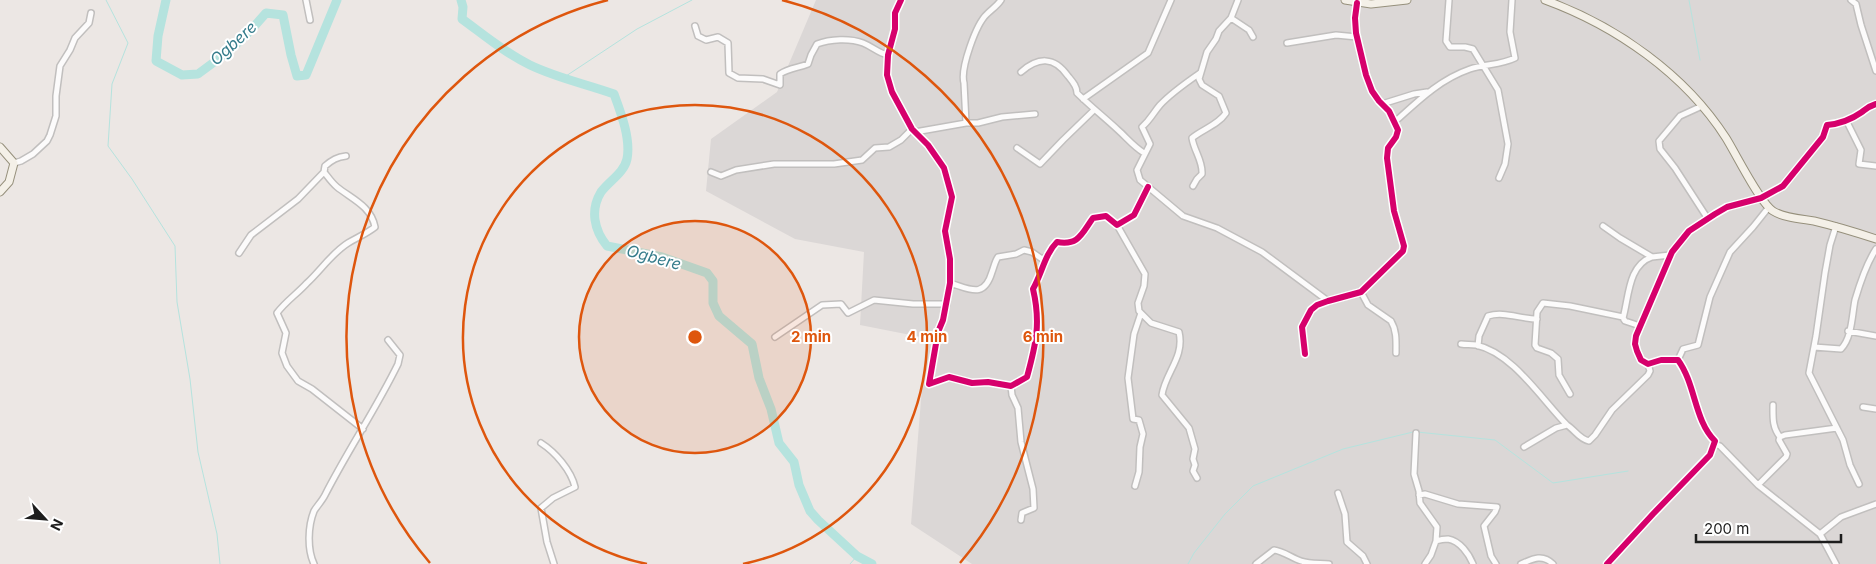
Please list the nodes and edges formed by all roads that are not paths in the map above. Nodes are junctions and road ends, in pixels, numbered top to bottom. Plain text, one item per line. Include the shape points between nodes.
1 (306, 0) edge
2 (901, 0) edge
3 (1001, 0) edge
4 (1171, 0) edge
5 (1238, 0) edge
6 (1345, 0) edge
7 (1407, 0) edge
8 (1450, 0) edge
9 (1512, 0) edge
10 (1545, 0) edge
11 (1851, 0) edge
12 (1357, 3) junction
13 (91, 12) dead end
14 (1230, 18) junction
15 (310, 20) dead end
16 (695, 26) dead end
17 (1253, 37) dead end
18 (1357, 37) junction
19 (1287, 42) dead end
20 (888, 55) junction
21 (1483, 66) junction
22 (1876, 71) edge
23 (1021, 72) dead end
24 (1200, 73) junction
25 (1427, 92) junction
26 (1083, 99) junction
27 (1382, 104) junction
28 (1876, 104) edge
29 (1702, 106) junction
30 (1094, 110) junction
31 (1035, 114) dead end
32 (1393, 120) junction
33 (1846, 120) junction
34 (966, 123) junction
35 (913, 130) junction
36 (0, 147) edge
37 (1017, 148) dead end
38 (1144, 153) junction
39 (346, 156) dead end
40 (14, 163) junction
41 (1876, 166) edge
42 (324, 172) junction
43 (711, 172) dead end
44 (1499, 178) dead end
45 (1193, 186) dead end
46 (1148, 187) junction
47 (0, 192) edge
48 (1761, 198) junction
49 (1769, 207) junction
50 (1708, 219) junction
51 (1117, 225) junction
52 (1603, 226) dead end
53 (1836, 226) junction
54 (1876, 239) edge
55 (1876, 249) edge
56 (239, 253) dead end
57 (1670, 255) junction
58 (1048, 256) junction
59 (1652, 257) junction
60 (950, 283) junction
61 (1361, 292) junction
62 (1328, 301) junction
63 (947, 304) junction
64 (1141, 314) junction
65 (1623, 317) junction
66 (1537, 319) junction
67 (1640, 326) junction
68 (1848, 331) junction
69 (1876, 336) edge
70 (775, 338) dead end
71 (388, 340) dead end
72 (1461, 344) dead end
73 (1478, 346) junction
74 (1814, 347) junction
75 (1396, 353) dead end
76 (1305, 354) dead end
77 (1678, 360) junction
78 (1648, 364) junction
79 (1011, 386) junction
80 (1570, 394) dead end
81 (1773, 405) dead end
82 (1863, 407) dead end
83 (1876, 409) edge
84 (1567, 425) junction
85 (1837, 428) junction
86 (363, 429) junction
87 (1416, 433) dead end
88 (1780, 437) junction
89 (541, 443) dead end
90 (1715, 444) junction
91 (1524, 447) dead end
92 (1197, 478) dead end
93 (1859, 484) dead end
94 (1758, 485) junction
95 (1135, 486) dead end
96 (1338, 493) dead end
97 (1419, 495) junction
98 (1876, 504) edge
99 (1021, 520) dead end
100 (1820, 534) junction
101 (1436, 541) junction
102 (314, 564) edge
103 (554, 564) edge
104 (1256, 564) edge
105 (1329, 564) edge
106 (1366, 564) edge
107 (1425, 564) edge
108 (1473, 564) edge
109 (1496, 564) edge
110 (1521, 564) edge
111 (1553, 564) edge
112 (1607, 564) edge
113 (1836, 564) edge

1 - 15 street
2 - 20 street via 895,14
3 - 34 street via 980,25 967,58 962,78
4 - 26 street via 1148,54
5 - 14 street
6 - 12 street
7 - 12 street
8 - 21 street via 1446,41 1450,47 1473,49
9 - 21 street via 1510,32 1515,58
10 - 29 street via 1570,9 1618,35 1667,72
11 - 22 street via 1856,4
12 - 18 street
13 - 40 street via 89,23 75,38 60,66 56,116 47,141 33,154
14 - 17 street via 1250,30
14 - 24 street via 1207,52
16 - 20 street via 698,36 706,40 718,37 728,43 729,73 738,78 763,79 780,86 780,74 808,64 817,44 830,39 863,43 880,54
18 - 19 street via 1336,35
18 - 27 street via 1366,75
20 - 35 street via 887,74 892,92
21 - 25 street via 1452,77
21 - 44 street via 1498,90 1508,144
23 - 26 street via 1040,61 1060,65
24 - 38 street via 1160,106 1142,126 1150,144
24 - 45 street via 1202,85 1219,96 1226,113 1192,138 1202,168 1202,174
25 - 27 street
25 - 32 street
26 - 30 street
27 - 32 street
28 - 33 street
29 - 48 street via 1726,137
29 - 50 street via 1680,116 1659,141 1660,149
30 - 37 street via 1040,164
30 - 38 street
31 - 34 street
32 - 61 street via 1398,130 1388,148 1387,158 1394,210 1404,246
33 - 41 street via 1861,150 1859,164
33 - 48 street via 1827,125 1823,137 1783,186
34 - 35 street via 918,133
35 - 43 street via 889,147 876,148 862,160 834,164 774,164 736,170 721,176
35 - 60 street via 944,168 952,197 945,231
36 - 40 street
38 - 46 street via 1137,170 1140,180
39 - 42 street via 337,156 325,166
40 - 47 street via 9,182
42 - 56 street via 298,199 252,236
42 - 86 street via 336,186 367,210 375,227 361,238 349,242 328,260 276,313 286,333 282,353 298,381
46 - 51 street via 1134,215
46 - 62 street via 1183,216 1217,228 1262,252
48 - 49 street
48 - 50 street via 1727,207
49 - 53 street via 1774,212
49 - 77 street via 1730,252 1710,296 1698,345 1683,349
50 - 57 street via 1689,231
51 - 58 street via 1106,216 1093,218 1078,240 1066,244 1057,242
51 - 64 street via 1144,274 1138,303
52 - 59 street
53 - 54 street
53 - 74 street
55 - 68 street via 1861,282
57 - 59 street
57 - 67 street
58 - 60 street via 1042,259 1024,250 998,257 989,281 976,291
58 - 79 street via 1033,289 1038,310 1036,346 1027,377
59 - 65 street via 1638,266 1634,274
60 - 63 street
61 - 62 street
61 - 75 street via 1368,305 1391,321
62 - 76 street via 1311,310 1302,327
63 - 70 street via 874,300 848,313 841,304 822,306
63 - 79 street via 938,332 929,384 949,377 972,384 988,382
64 - 92 street via 1151,323 1179,332 1177,358 1162,395 1189,428 1195,449 1193,470
64 - 95 street via 1134,334 1128,378 1133,419 1139,420 1143,434
65 - 66 street via 1543,303
65 - 67 street
66 - 73 street via 1497,313 1488,316
66 - 80 street via 1535,345 1558,359 1559,374
67 - 78 street via 1635,344 1641,360
68 - 69 street
68 - 74 street via 1847,341 1841,349
71 - 86 street via 400,355 398,364
72 - 73 street
73 - 84 street via 1520,372
74 - 85 street via 1810,373
77 - 78 street
77 - 90 street via 1690,381 1703,426
78 - 84 street via 1648,375 1612,410 1589,441 1579,437
79 - 99 street via 1033,489 1034,508 1022,513
81 - 88 street via 1773,425
82 - 83 street
84 - 91 street
85 - 88 street
85 - 93 street
86 - 102 street via 314,511 309,536
87 - 97 street via 1414,474
88 - 94 street via 1786,457
89 - 103 street via 572,476 575,487 541,508
90 - 94 street
90 - 112 street via 1710,455
94 - 100 street
96 - 106 street via 1345,514 1348,542 1364,556
97 - 101 street via 1420,503 1437,527
97 - 109 street via 1466,505 1497,507 1484,526 1490,556
98 - 100 street via 1841,517
100 - 113 street
101 - 107 street
101 - 108 street via 1447,539 1458,544
104 - 105 street via 1274,550 1300,561
110 - 111 street via 1540,557

